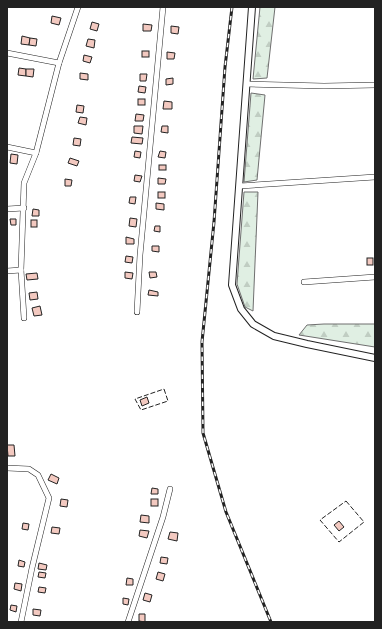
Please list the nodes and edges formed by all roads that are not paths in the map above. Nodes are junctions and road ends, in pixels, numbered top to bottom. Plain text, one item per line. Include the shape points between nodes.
1 (78, 7) edge
2 (163, 7) edge
3 (252, 7) edge
4 (7, 54) edge
5 (59, 62) junction
6 (247, 84) junction
7 (375, 85) edge
8 (7, 147) edge
9 (36, 153) junction
10 (375, 177) edge
11 (240, 186) junction
12 (24, 208) junction
13 (7, 209) edge
14 (21, 270) junction
15 (7, 271) edge
16 (375, 276) edge
17 (304, 282) dead end
18 (137, 312) dead end
19 (24, 318) dead end
20 (375, 358) edge
21 (7, 468) edge
22 (170, 489) dead end
23 (22, 622) edge
24 (128, 622) edge

1 - 5 street
2 - 18 street
3 - 6 street
4 - 5 street
5 - 9 street
6 - 7 street
6 - 11 street
8 - 9 street
9 - 12 street via 24,183
10 - 11 street
11 - 20 street via 232,286 241,309 253,324 274,336
12 - 13 street
12 - 14 street
14 - 15 street
14 - 19 street
16 - 17 street
21 - 23 street via 29,469 38,475 50,498 32,568
22 - 24 street via 164,516

